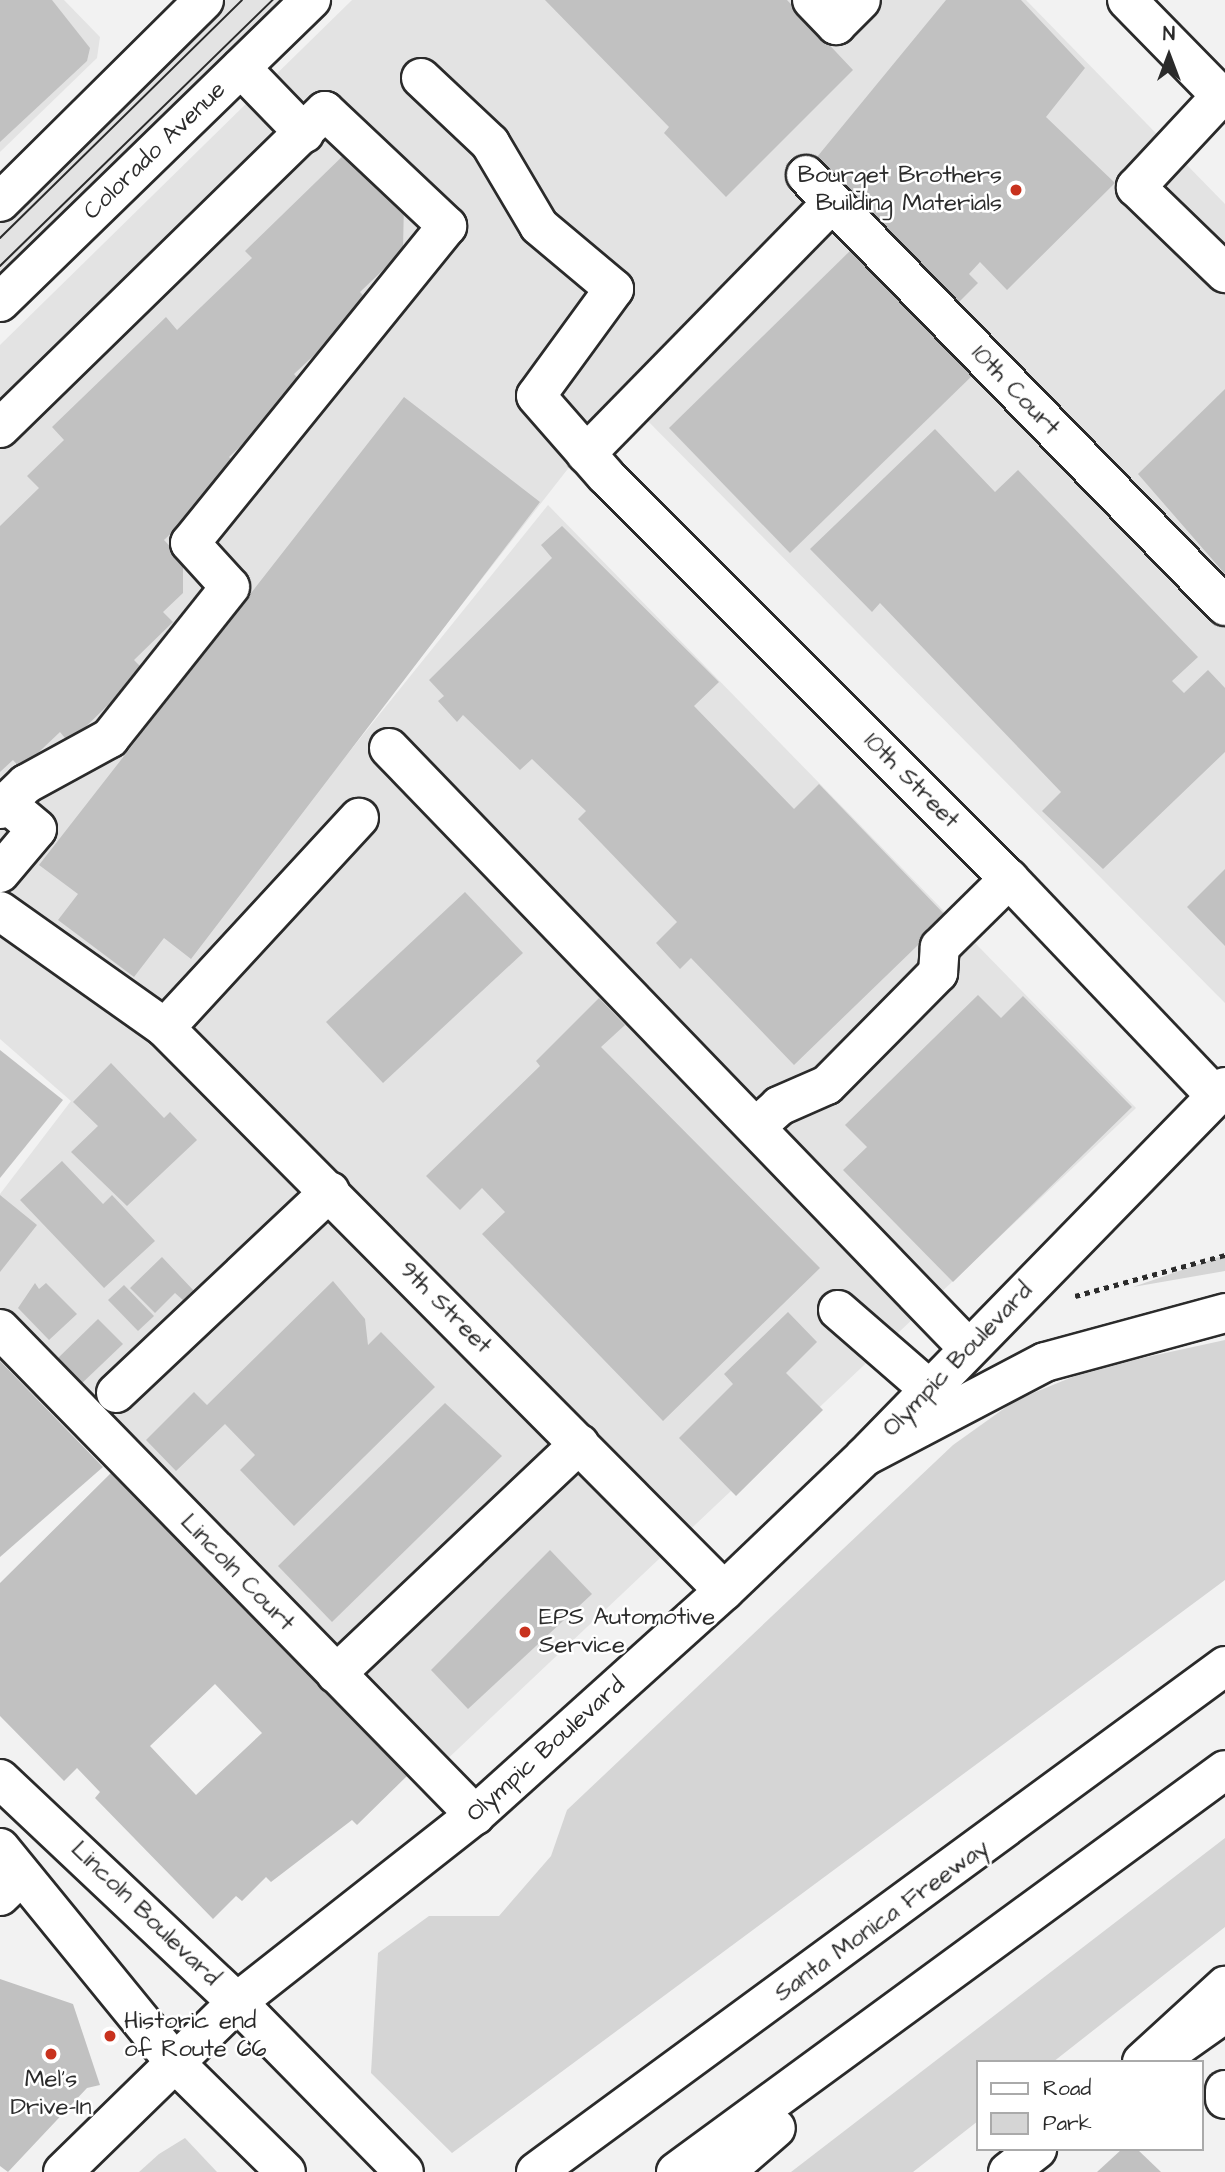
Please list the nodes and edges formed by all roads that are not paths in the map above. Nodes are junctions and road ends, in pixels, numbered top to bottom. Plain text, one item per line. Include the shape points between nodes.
1 (311, 0) edge
2 (1126, 0) edge
3 (191, 4) edge
4 (241, 68) junction
5 (421, 78) dead end
6 (1223, 98) edge
7 (304, 134) junction
8 (806, 175) dead end
9 (0, 202) edge
10 (831, 204) junction
11 (1225, 273) edge
12 (0, 302) edge
13 (0, 428) edge
14 (593, 463) junction
15 (1225, 606) edge
16 (389, 748) dead end
17 (3, 806) edge
18 (359, 818) dead end
19 (0, 873) edge
20 (1009, 878) junction
21 (0, 911) edge
22 (165, 1028) junction
23 (1222, 1096) edge
24 (756, 1127) junction
25 (330, 1191) junction
26 (838, 1310) dead end
27 (1225, 1313) edge
28 (0, 1329) edge
29 (968, 1348) junction
30 (929, 1389) junction
31 (116, 1393) dead end
32 (579, 1444) junction
33 (864, 1457) junction
34 (724, 1591) junction
35 (1225, 1666) edge
36 (336, 1674) junction
37 (1225, 1770) edge
38 (0, 1779) edge
39 (475, 1815) junction
40 (7, 1873) edge
41 (957, 1970) junction
42 (1225, 1986) edge
43 (237, 2003) junction
44 (1225, 2013) edge
45 (1144, 2060) edge
46 (1159, 2060) edge
47 (176, 2064) junction
48 (1034, 2151) edge
49 (282, 2168) edge
50 (63, 2172) edge
51 (404, 2172) edge
52 (536, 2172) edge
53 (676, 2172) edge
54 (724, 2172) edge
55 (1008, 2172) edge

1 - 4 main road, Colorado Avenue
2 - 6 main road
3 - 9 main road
4 - 7 main road
4 - 12 main road, Colorado Avenue
5 - 14 main road, 10th Street via 490,143 539,226 614,289 536,396
6 - 11 main road via 1136,187
7 - 13 main road
7 - 17 main road via 325,111 447,226 190,543 230,587 110,738 26,784
8 - 10 main road, 10th Court
10 - 14 main road
10 - 15 main road, 10th Court
14 - 20 main road, 10th Street
16 - 24 main road
17 - 19 main road via 37,829
18 - 22 main road
20 - 23 main road, 10th Street
20 - 24 main road via 940,947 938,973 827,1085 779,1106
21 - 22 main road, 9th Street
22 - 25 main road, 9th Street
23 - 29 main road, Olympic Boulevard
24 - 29 main road
25 - 31 main road
25 - 32 main road, 9th Street
26 - 30 main road
27 - 33 main road via 1045,1362 972,1395
28 - 36 main road, Lincoln Court
29 - 30 main road, Olympic Boulevard
30 - 33 main road, Olympic Boulevard
32 - 34 main road, 9th Street
32 - 36 main road
33 - 34 main road, Olympic Boulevard
34 - 39 main road, Olympic Boulevard
35 - 52 main road, Santa Monica Freeway
36 - 39 main road, Lincoln Court
37 - 41 main road
38 - 43 main road, Lincoln Boulevard
39 - 43 main road, Olympic Boulevard
40 - 47 main road
41 - 53 main road
41 - 54 main road
42 - 45 main road
43 - 47 main road, Olympic Boulevard
43 - 51 main road, Lincoln Boulevard
44 - 46 main road
47 - 49 main road
47 - 50 main road, Olympic Boulevard
48 - 55 main road

